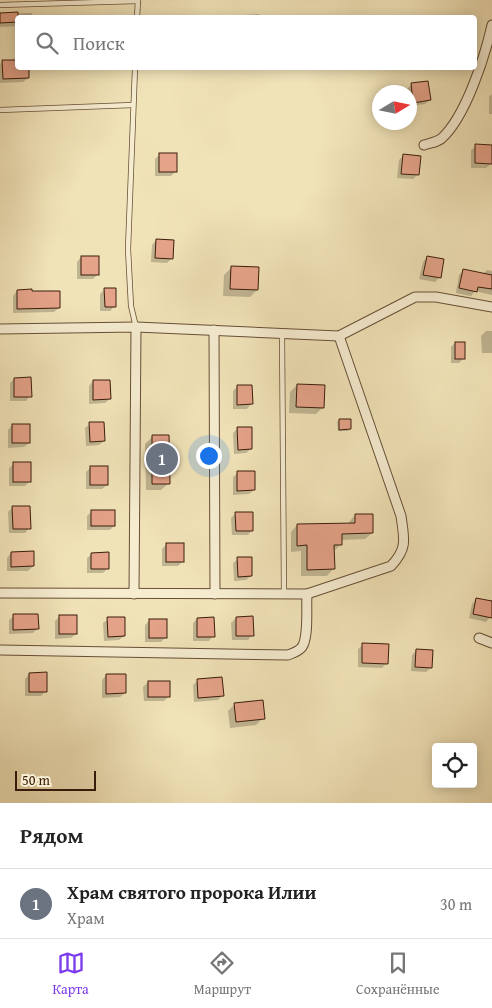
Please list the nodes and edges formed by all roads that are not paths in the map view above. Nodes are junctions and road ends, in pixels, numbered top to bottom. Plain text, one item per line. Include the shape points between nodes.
1 (138, 0) edge
2 (0, 6) edge
3 (137, 15) edge
4 (492, 25) edge
5 (135, 70) edge
6 (133, 105) junction
7 (0, 110) edge
8 (424, 145) dead end
9 (492, 308) edge
10 (136, 327) junction
11 (0, 329) edge
12 (214, 330) junction
13 (282, 333) junction
14 (339, 336) junction
15 (0, 593) edge
16 (134, 594) junction
17 (215, 594) junction
18 (284, 594) junction
19 (307, 594) junction
20 (479, 638) dead end
21 (492, 642) edge
22 (0, 650) edge

1 - 2 lane
1 - 3 lane
4 - 8 street via 482,64 457,122 441,140
5 - 6 lane
6 - 7 lane
6 - 10 lane via 128,249 131,306
9 - 14 street via 436,297 415,297
10 - 11 street
10 - 12 street
10 - 16 street
12 - 13 street
12 - 17 street
13 - 14 street
13 - 18 lane
14 - 19 street via 401,516 405,543 391,566
15 - 16 street
16 - 17 street
17 - 18 street
18 - 19 street
19 - 22 street via 303,646 298,652 288,655
20 - 21 street

